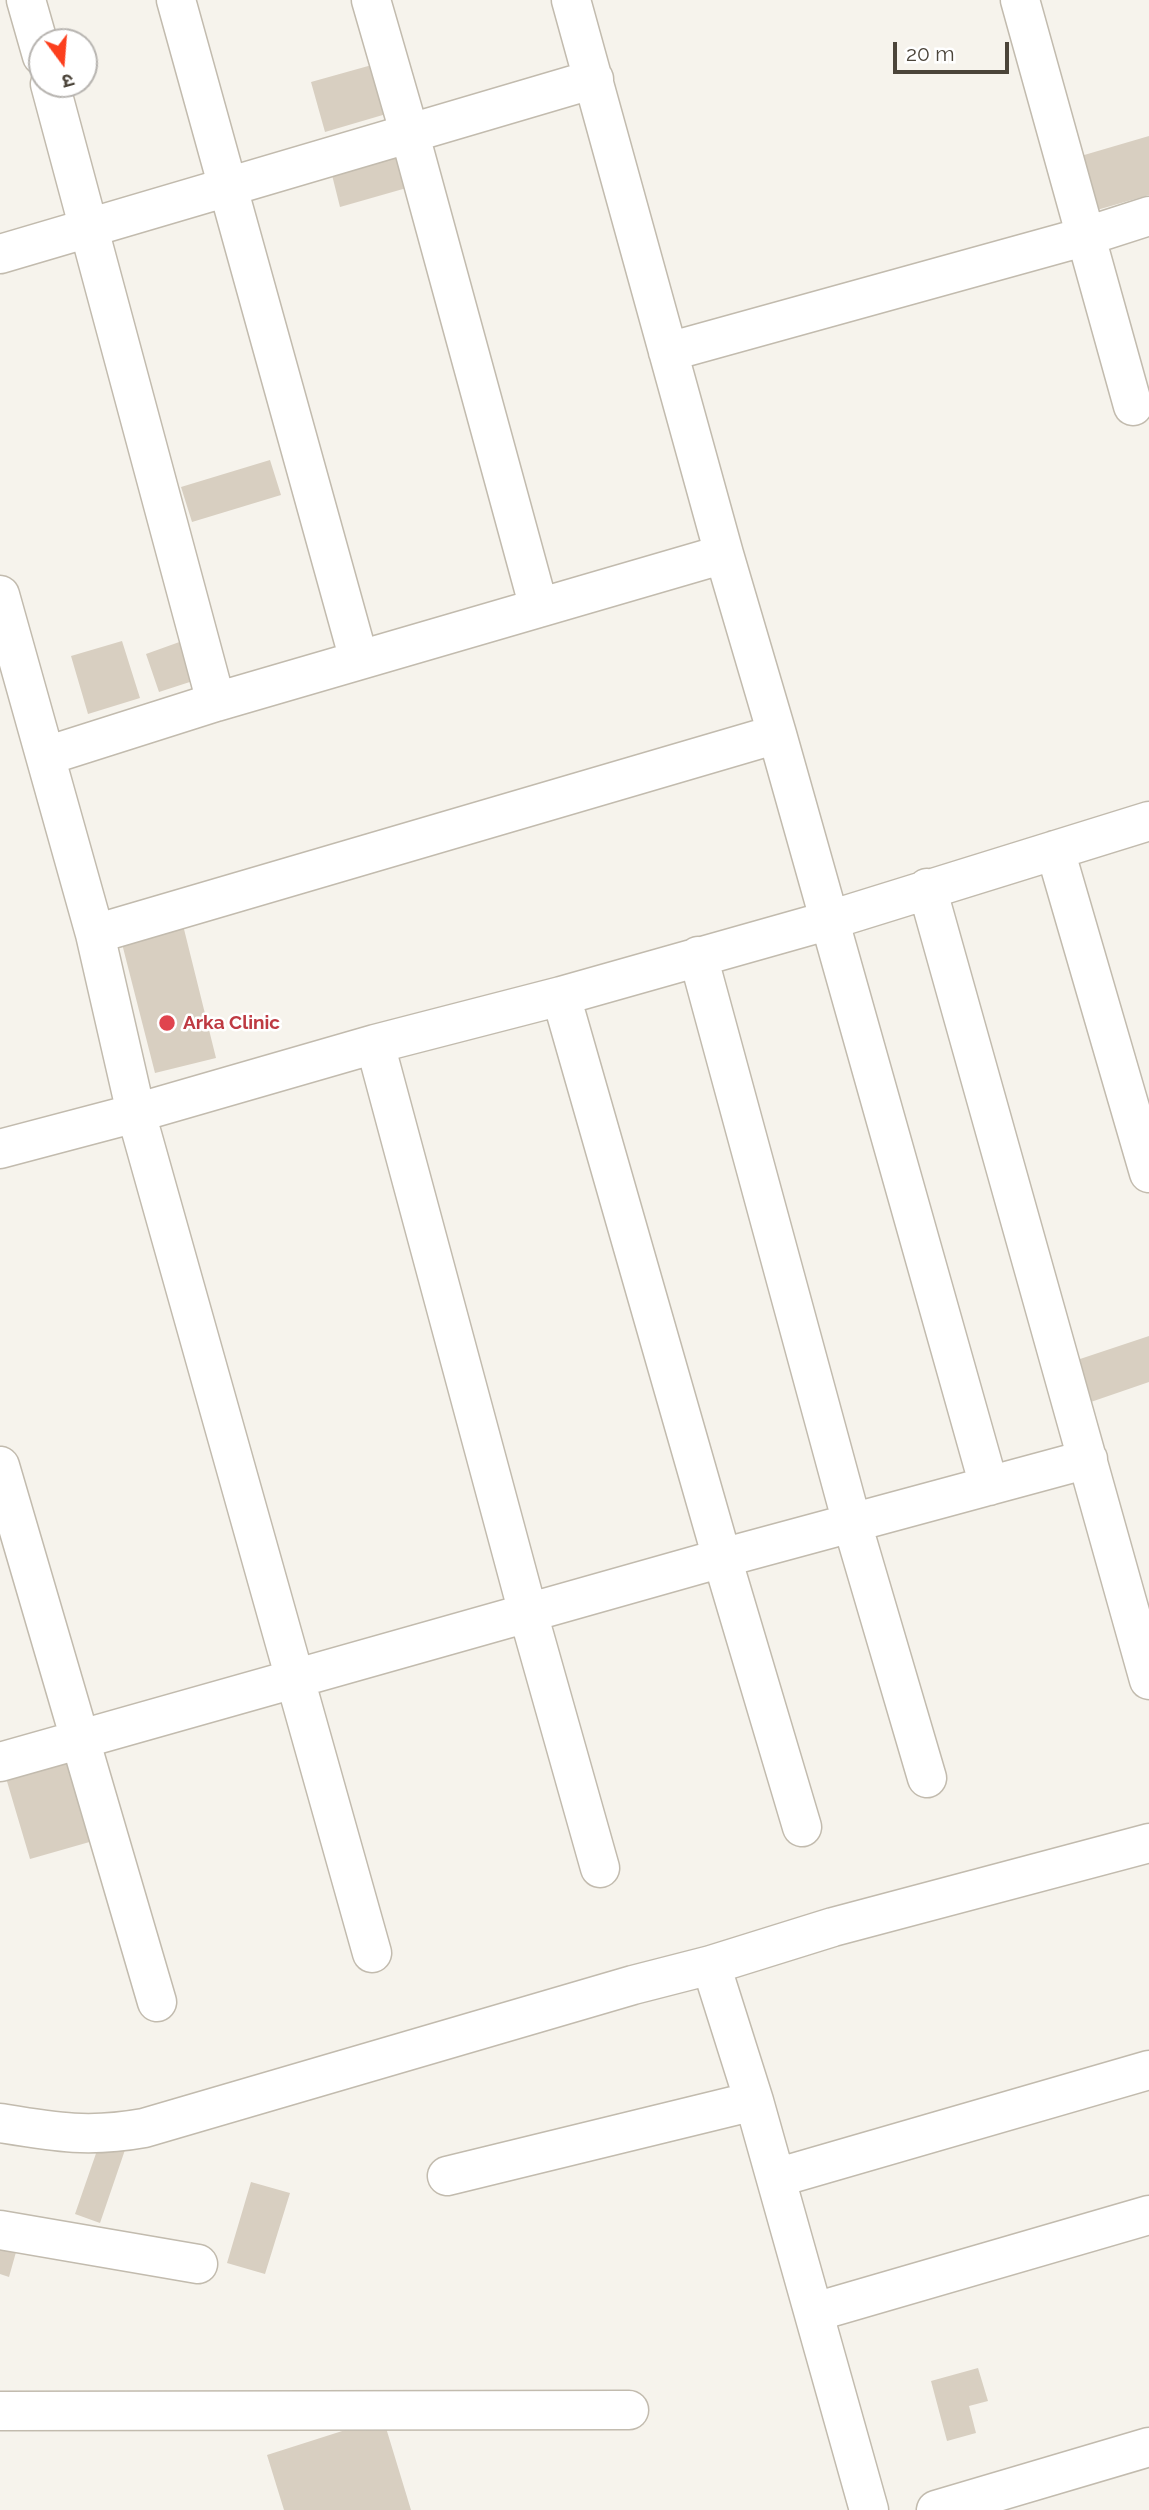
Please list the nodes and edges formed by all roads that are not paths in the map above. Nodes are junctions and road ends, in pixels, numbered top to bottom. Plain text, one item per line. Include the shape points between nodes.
1 (26, 0) edge
2 (176, 0) edge
3 (371, 0) edge
4 (571, 0) edge
5 (1020, 0) edge
6 (34, 28) edge
7 (594, 79) junction
8 (54, 98) edge
9 (410, 135) junction
10 (226, 185) junction
11 (1149, 216) edge
12 (90, 227) junction
13 (1087, 236) junction
14 (0, 254) edge
15 (668, 352) junction
16 (1133, 406) dead end
17 (724, 554) junction
18 (0, 595) edge
19 (539, 608) junction
20 (359, 660) junction
21 (216, 702) junction
22 (778, 734) junction
23 (46, 756) junction
24 (1149, 821) edge
25 (1055, 850) junction
26 (927, 888) junction
27 (830, 920) junction
28 (94, 934) junction
29 (698, 956) junction
30 (561, 996) junction
31 (375, 1044) junction
32 (136, 1113) junction
33 (0, 1149) edge
34 (1147, 1155) edge
35 (1088, 1459) junction
36 (0, 1466) edge
37 (989, 1486) junction
38 (852, 1523) junction
39 (722, 1558) junction
40 (528, 1613) junction
41 (296, 1680) junction
42 (1149, 1680) edge
43 (80, 1738) junction
44 (0, 1762) edge
45 (927, 1778) dead end
46 (802, 1827) dead end
47 (1149, 1843) edge
48 (600, 1868) dead end
49 (372, 1953) dead end
50 (711, 1965) junction
51 (158, 2002) dead end
52 (1149, 2070) edge
53 (754, 2101) junction
54 (0, 2123) edge
55 (447, 2176) dead end
56 (776, 2178) junction
57 (1149, 2214) edge
58 (0, 2231) edge
59 (198, 2264) dead end
60 (814, 2312) junction
61 (629, 2410) dead end
62 (0, 2411) edge
63 (1149, 2447) edge
64 (869, 2510) edge
65 (936, 2510) edge

1 - 6 street
2 - 10 street
3 - 9 street
4 - 7 street
5 - 13 street
7 - 9 street
7 - 15 street
8 - 12 street
9 - 10 street
9 - 19 street
10 - 12 street
10 - 20 street
11 - 13 street
12 - 14 street
12 - 21 street
13 - 15 street
13 - 16 street
15 - 17 street
17 - 19 street
17 - 22 street
18 - 23 street
19 - 20 street
20 - 21 street
21 - 23 street
22 - 27 street
22 - 28 street
23 - 28 street
24 - 25 street
25 - 26 street
25 - 34 street
26 - 27 street
26 - 35 street
27 - 29 street
27 - 37 street
28 - 32 street
29 - 30 street
29 - 38 street
30 - 31 street
30 - 39 street
31 - 32 street
31 - 40 street
32 - 33 street
32 - 41 street
35 - 37 street
35 - 42 street
36 - 43 street
37 - 38 street
38 - 39 street
38 - 45 street
39 - 40 street
39 - 46 street
40 - 41 street
40 - 48 street
41 - 43 street
41 - 49 street
43 - 44 street
43 - 51 street
47 - 50 street via 833,1927
50 - 53 street
50 - 54 street via 144,2128 92,2135
52 - 56 street
53 - 55 street
53 - 56 street
56 - 60 street
57 - 60 street
58 - 59 street
60 - 64 street
61 - 62 street
63 - 65 street

